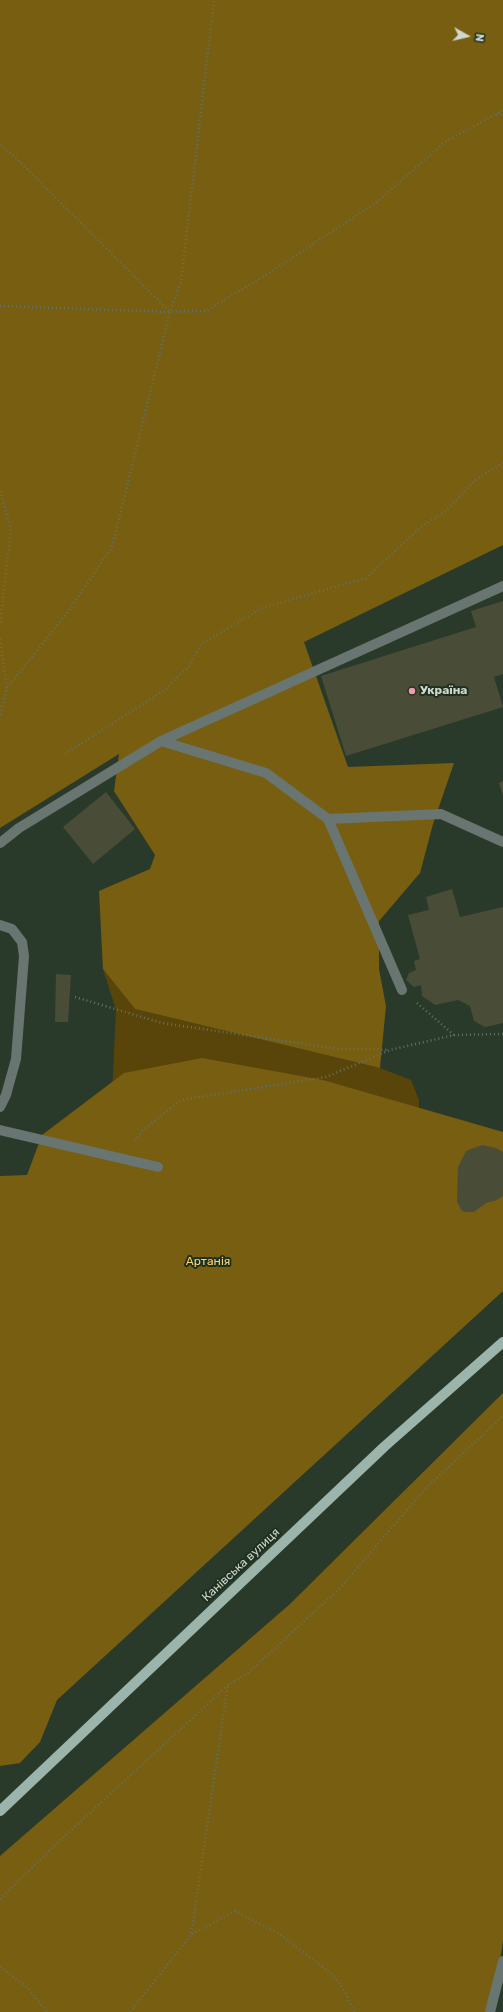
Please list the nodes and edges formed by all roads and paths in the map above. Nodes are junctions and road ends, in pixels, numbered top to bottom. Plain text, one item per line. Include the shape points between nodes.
1 (214, 0) edge
2 (503, 110) edge
3 (503, 113) edge
4 (492, 116) junction
5 (0, 144) edge
6 (0, 306) edge
7 (170, 312) junction
8 (503, 463) edge
9 (0, 492) edge
10 (503, 586) edge
11 (0, 623) edge
12 (0, 639) edge
13 (7, 688) junction
14 (0, 716) edge
15 (161, 741) junction
16 (65, 754) dead end
17 (328, 819) junction
18 (503, 842) edge
19 (0, 843) edge
20 (0, 925) edge
21 (402, 990) joint
22 (75, 998) dead end
23 (503, 1034) edge
24 (454, 1035) junction
25 (390, 1050) junction
26 (0, 1107) edge
27 (0, 1130) edge
28 (121, 1158) junction
29 (158, 1167) dead end
30 (503, 1342) edge
31 (503, 1416) edge
32 (229, 1684) junction
33 (0, 1811) edge
34 (0, 1900) edge
35 (192, 1935) junction
36 (503, 1961) edge
37 (0, 1967) edge
38 (352, 2011) edge
39 (47, 2012) edge
40 (130, 2012) edge
41 (356, 2012) edge
42 (490, 2012) edge

1 - 7 path via 181,281
2 - 4 path
3 - 4 path
4 - 7 path via 445,142 377,202 274,270 206,311
5 - 7 path
6 - 7 path
7 - 13 path via 112,547 67,613
8 - 16 path via 475,480 446,511 422,526 366,578 262,608 201,644 189,666 163,691
9 - 11 path via 11,529
10 - 15 street
12 - 13 path
13 - 14 path
15 - 17 street via 266,773
15 - 19 street via 19,828
17 - 18 street via 441,814
17 - 21 street
20 - 26 street via 16,933 22,942 24,956 16,1059
21 - 24 path
22 - 25 path via 162,1023 339,1049
23 - 24 path
24 - 25 path
25 - 28 path via 326,1077 181,1100 142,1131
27 - 28 street
28 - 29 street
30 - 33 main road, Канівська вулиця via 385,1446
31 - 32 path via 425,1489 341,1587 247,1674
32 - 34 path via 51,1849
32 - 35 path
35 - 38 path via 235,1911 281,1935 333,1975 345,1992
35 - 40 path
36 - 42 street
37 - 39 path via 28,1988
38 - 41 path

